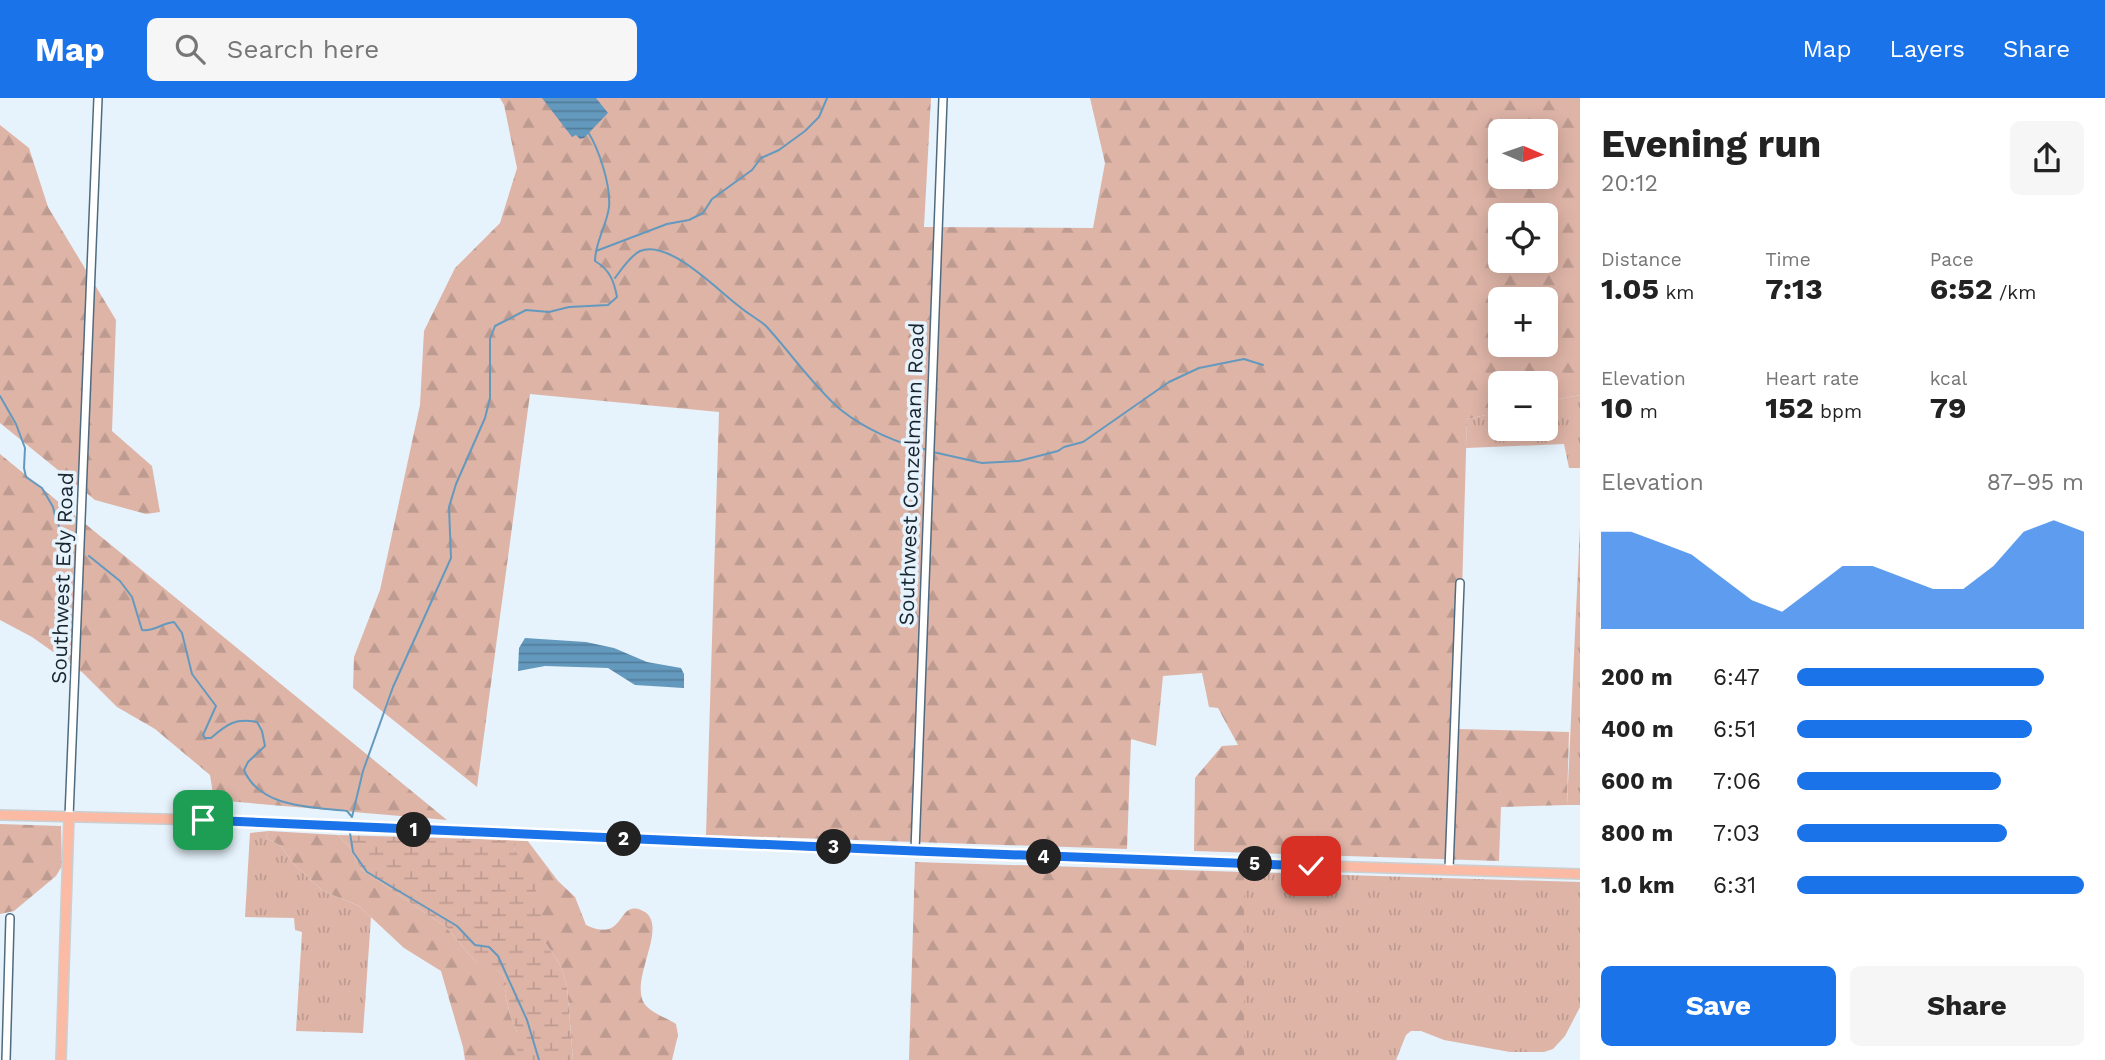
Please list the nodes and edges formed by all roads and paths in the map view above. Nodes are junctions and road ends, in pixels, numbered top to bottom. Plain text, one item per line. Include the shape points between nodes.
1 (99, 98) edge
2 (943, 98) edge
3 (1460, 583) dead end
4 (0, 816) edge
5 (69, 817) junction
6 (915, 851) junction
7 (1449, 870) junction
8 (1580, 874) edge
9 (10, 918) dead end
10 (6, 1060) edge
11 (61, 1060) edge

1 - 5 street, Southwest Edy Road
2 - 6 street, Southwest Conzelmann Road
3 - 7 street
4 - 5 main road
5 - 6 main road
5 - 11 main road, Southwest Edy Road
6 - 7 main road
7 - 8 main road
9 - 10 street

